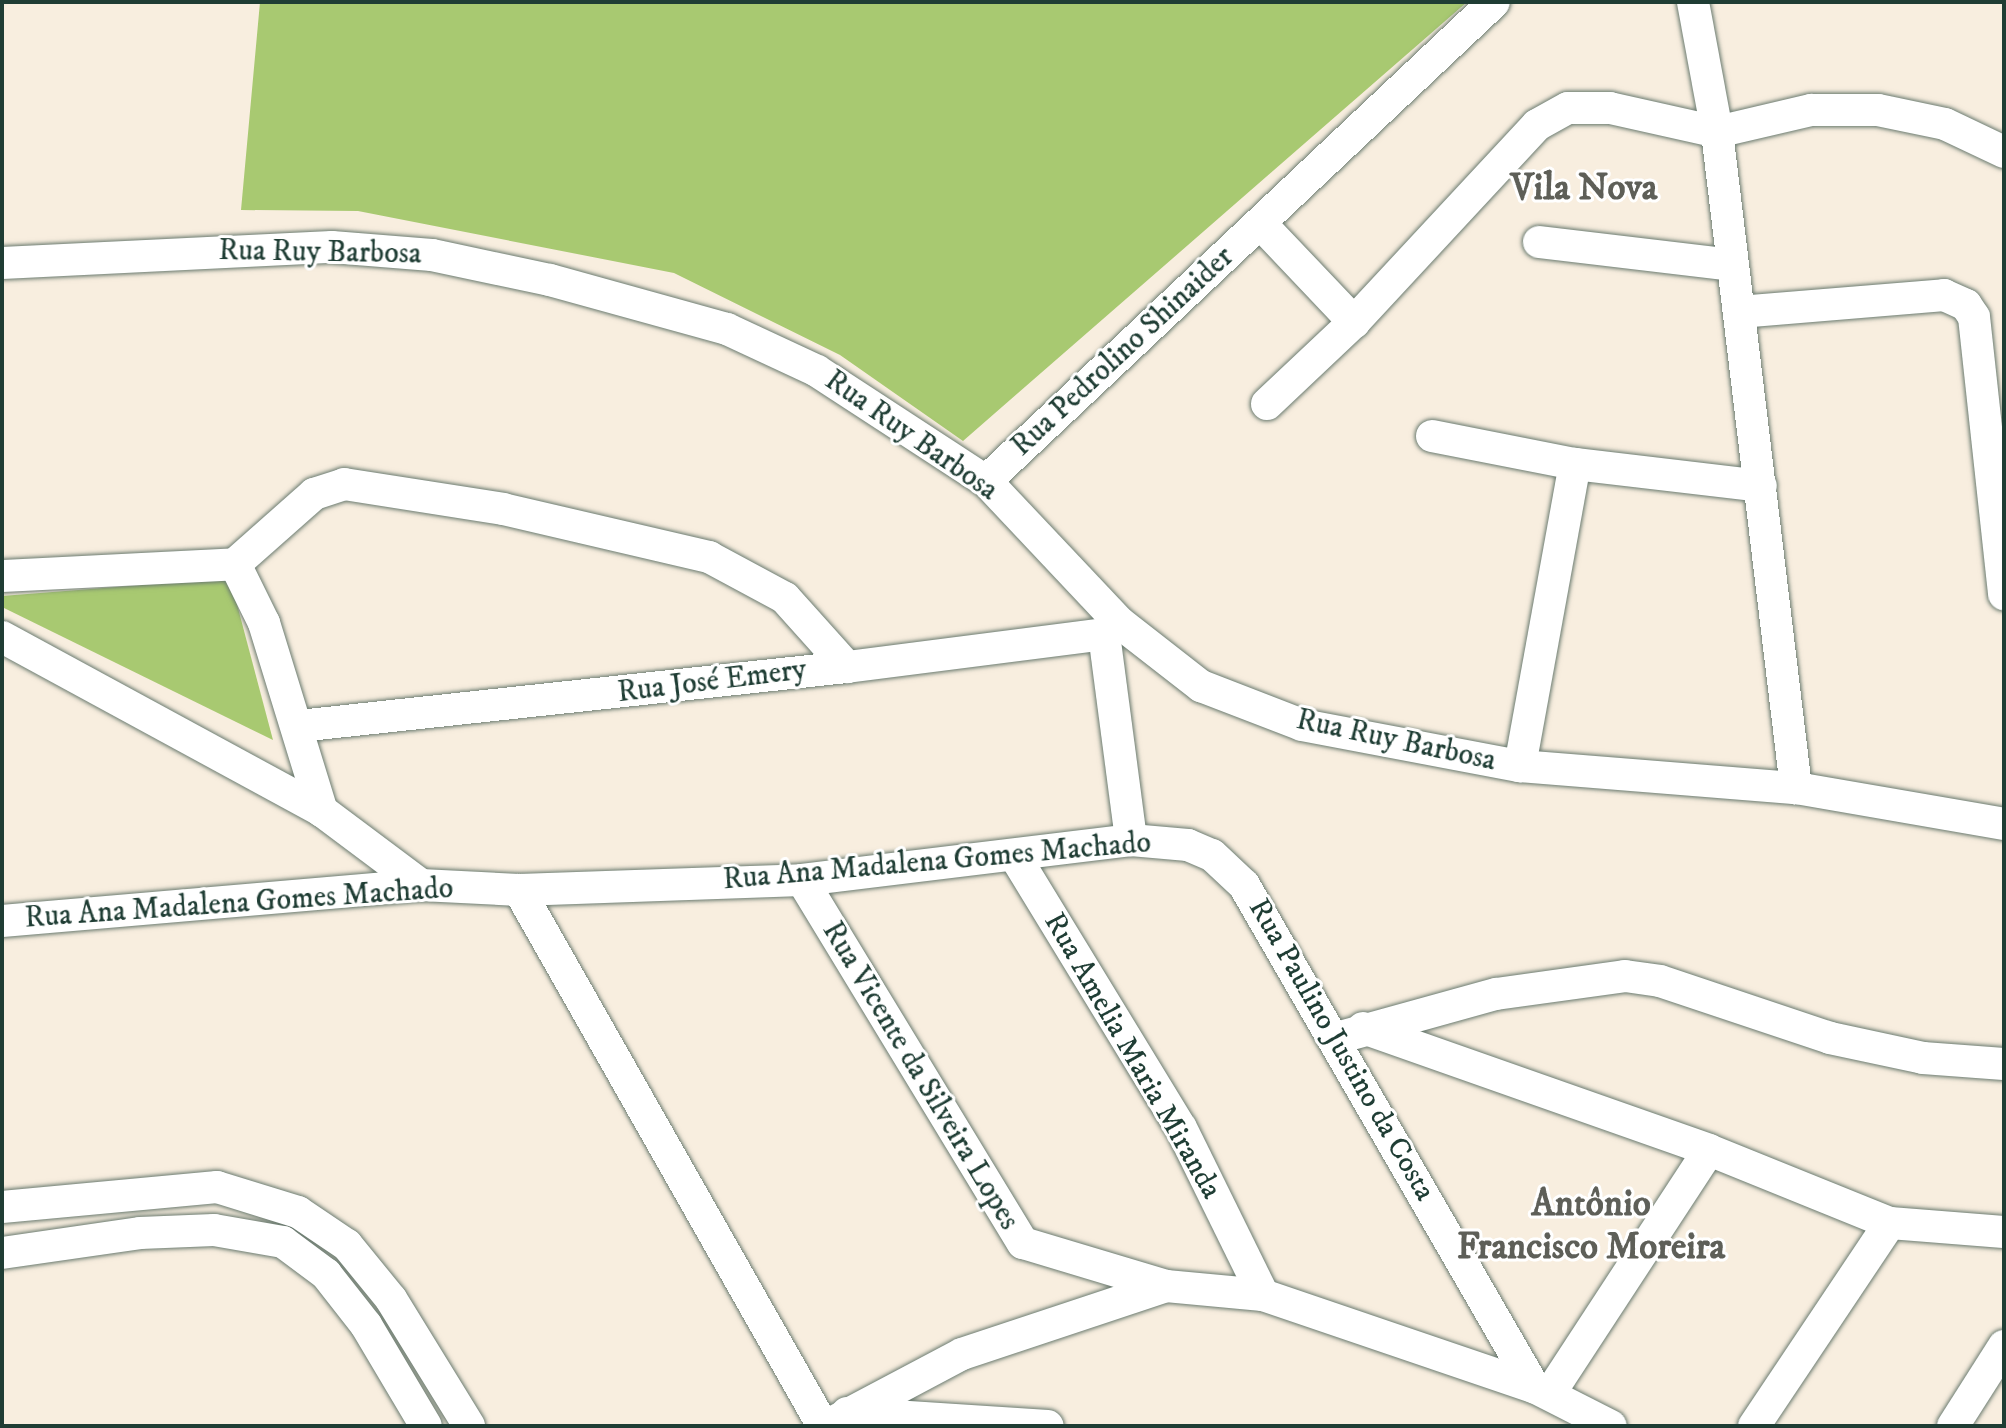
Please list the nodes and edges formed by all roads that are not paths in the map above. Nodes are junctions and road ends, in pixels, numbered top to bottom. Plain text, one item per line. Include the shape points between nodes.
1 (1494, 2) edge
2 (1693, 2) edge
3 (1717, 132) junction
4 (2004, 152) edge
5 (1260, 223) junction
6 (1539, 242) dead end
7 (2, 264) edge
8 (1733, 265) junction
9 (1739, 312) junction
10 (1354, 323) junction
11 (1267, 404) dead end
12 (1432, 436) dead end
13 (1575, 464) junction
14 (986, 481) junction
15 (1761, 486) junction
16 (235, 564) junction
17 (2, 576) edge
18 (2004, 594) edge
19 (1112, 628) junction
20 (2, 637) edge
21 (847, 667) junction
22 (299, 726) junction
23 (1520, 766) junction
24 (1796, 788) junction
25 (322, 811) junction
26 (2004, 824) edge
27 (1131, 840) junction
28 (1188, 845) joint
29 (1016, 858) junction
30 (802, 880) junction
31 (421, 885) junction
32 (519, 890) junction
33 (2, 922) edge
34 (1350, 1033) junction
35 (2004, 1065) edge
36 (1709, 1150) junction
37 (2, 1207) edge
38 (1890, 1223) junction
39 (2004, 1232) edge
40 (2, 1253) edge
41 (1166, 1286) junction
42 (1263, 1295) junction
43 (2004, 1346) edge
44 (1542, 1390) junction
45 (832, 1422) edge
46 (426, 1426) edge
47 (469, 1426) edge
48 (1048, 1426) edge
49 (1611, 1426) edge
50 (1754, 1426) edge
51 (1953, 1426) edge

1 - 5 street, Rua Pedrolino Shinaider
2 - 3 street
3 - 4 street via 1849,107 1945,124
3 - 8 street
3 - 10 street via 1588,105 1552,115 1507,155
5 - 10 street, Rua Pedrolino Shinaider
5 - 14 street, Rua Pedrolino Shinaider
6 - 8 street
7 - 14 street, Rua Ruy Barbosa via 332,247 432,256 550,280 773,348
8 - 9 street
9 - 15 street
9 - 18 street via 1944,295 1966,305 1974,317
10 - 11 street
12 - 13 street
13 - 15 street
13 - 23 street
14 - 19 street, Rua Ruy Barbosa
15 - 24 street
16 - 17 street
16 - 21 street via 326,487 344,484 503,509 736,567 785,598
16 - 22 street via 264,623
19 - 21 street, Rua José Emery
19 - 23 street, Rua Ruy Barbosa via 1201,686 1302,725
19 - 27 street
20 - 25 street
21 - 22 street, Rua José Emery
22 - 25 street
23 - 24 street, Rua Ruy Barbosa
24 - 26 street, Rua Ruy Barbosa
25 - 31 street
27 - 28 street, Rua Ana Madalena Gomes Machado
27 - 29 street, Rua Ana Madalena Gomes Machado
28 - 34 street, Rua Paulino Justino da Costa via 1212,855 1244,885
29 - 30 street, Rua Ana Madalena Gomes Machado
29 - 42 street, Rua Amelia Maria Miranda via 1181,1128
30 - 32 street, Rua Ana Madalena Gomes Machado
30 - 41 street, Rua Vicente da Silveira Lopes via 1012,1234 1034,1250
31 - 32 street, Rua Ana Madalena Gomes Machado
31 - 33 street, Rua Ana Madalena Gomes Machado
32 - 45 street
34 - 35 street via 1496,994 1625,976 1660,981 1830,1038 1923,1058
34 - 36 street
34 - 44 street, Rua Paulino Justino da Costa
36 - 38 street
36 - 44 street
37 - 47 street via 217,1187 298,1212 347,1245 391,1299
38 - 39 street
38 - 50 street
40 - 46 street via 140,1233 214,1230 283,1242 334,1284
41 - 42 street, Rua Vicente da Silveira Lopes
41 - 45 street via 962,1354
42 - 44 street, Rua Vicente da Silveira Lopes
43 - 51 street
44 - 49 street, Rua Vicente da Silveira Lopes
45 - 48 street

